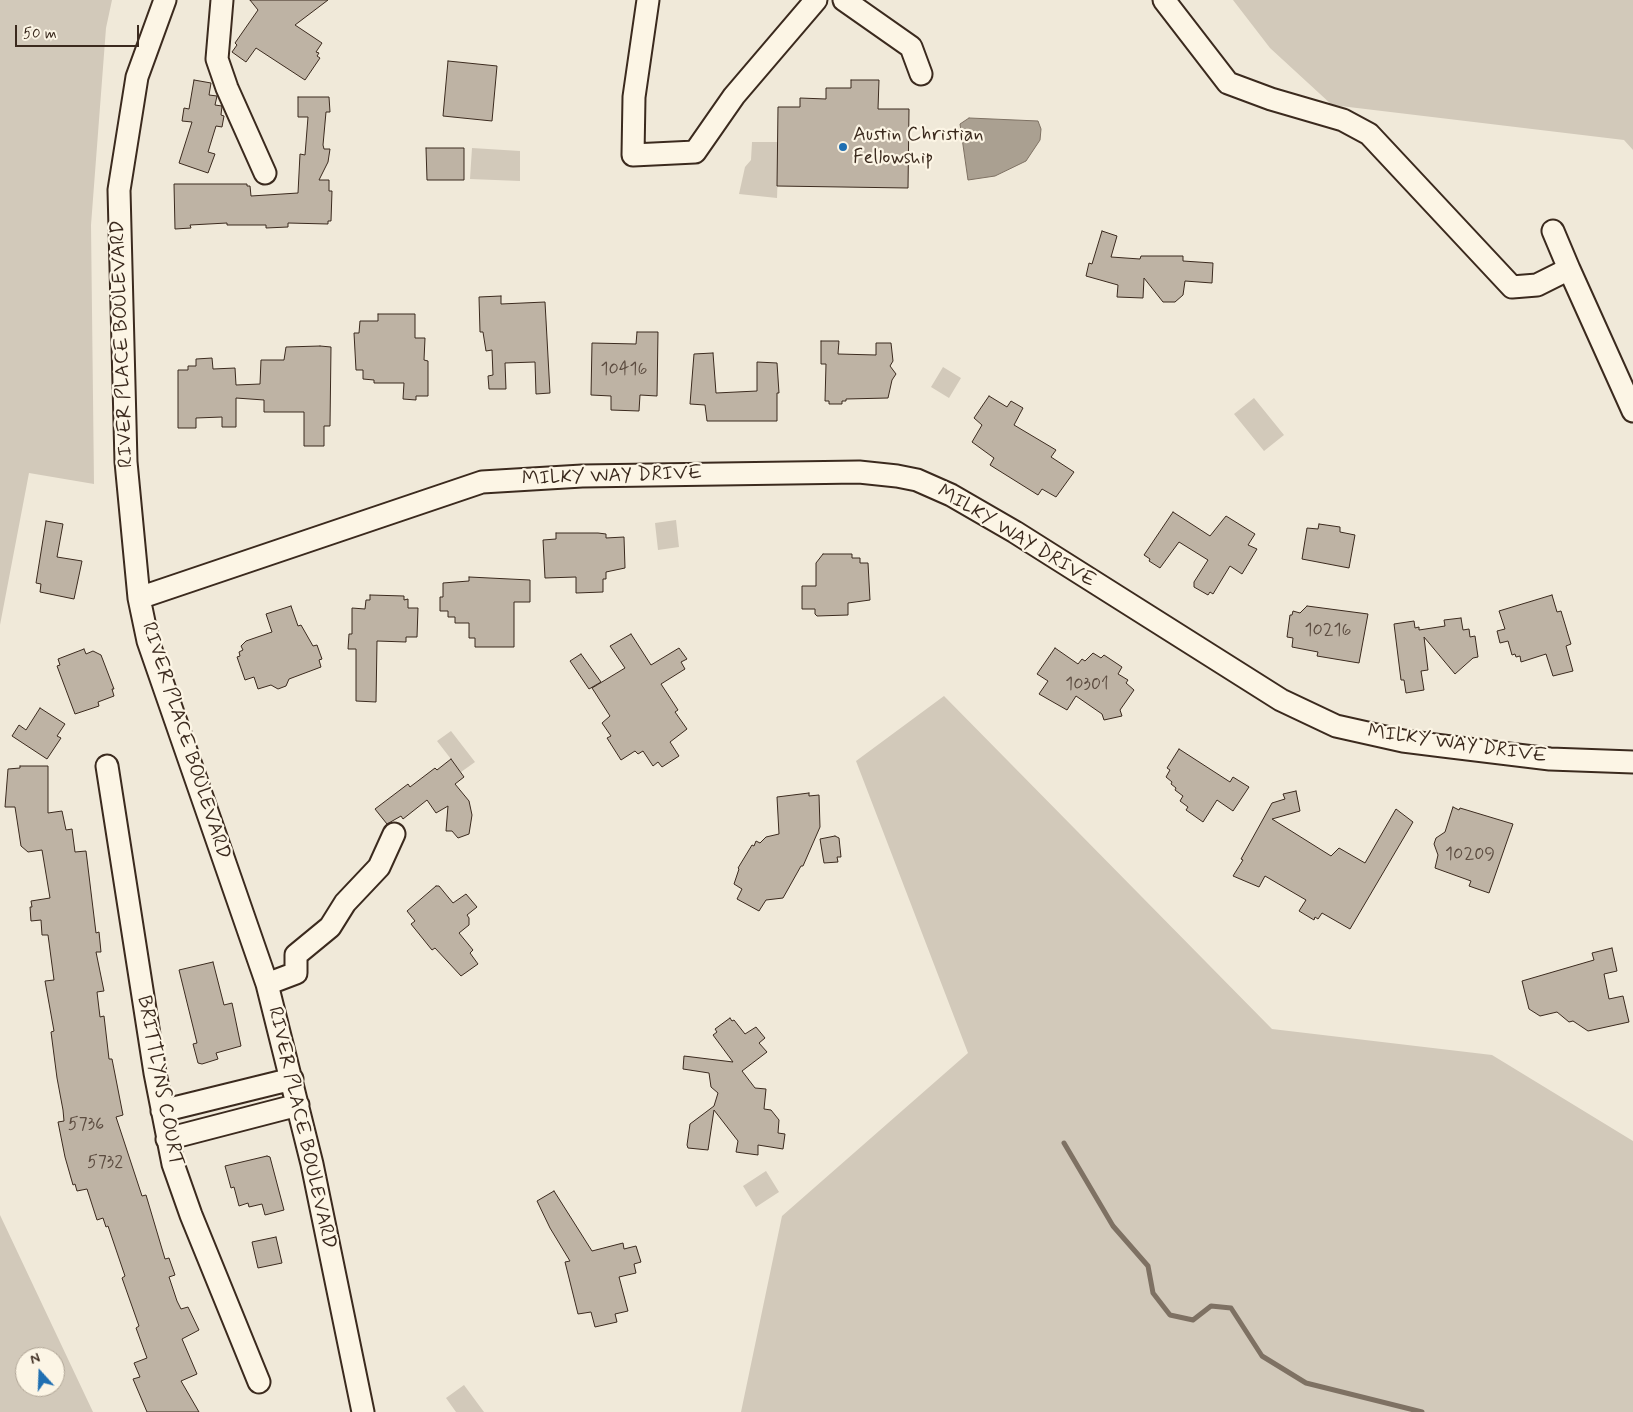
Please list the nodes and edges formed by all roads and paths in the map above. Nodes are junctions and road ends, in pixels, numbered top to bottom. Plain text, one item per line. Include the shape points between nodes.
1 (165, 0) edge
2 (222, 0) edge
3 (648, 0) edge
4 (816, 0) edge
5 (844, 0) edge
6 (1164, 0) edge
7 (921, 74) dead end
8 (265, 173) dead end
9 (1553, 231) dead end
10 (1569, 269) junction
11 (1633, 412) edge
12 (139, 598) junction
13 (1633, 762) edge
14 (107, 766) dead end
15 (394, 834) dead end
16 (268, 984) junction
17 (292, 1079) junction
18 (298, 1105) junction
19 (162, 1111) junction
20 (166, 1138) junction
21 (259, 1382) dead end
22 (363, 1412) edge

1 - 12 street, RIVER PLACE BOULEVARD via 137,77 119,190 126,462
2 - 8 street via 217,59
3 - 4 street via 634,98 633,155 695,152 734,96
5 - 7 street via 911,47
6 - 10 street via 1228,83 1343,120 1369,134 1512,287 1537,285
9 - 10 street
10 - 11 street
12 - 13 street, MILKY WAY DRIVE via 482,482 582,476 859,472 898,476 917,480 952,495 1281,700 1336,726 1452,748 1550,759
12 - 16 street, RIVER PLACE BOULEVARD via 148,641
14 - 19 street, BRITTLYNS COURT
15 - 16 street via 379,867 345,903 330,927 296,956 296,973
16 - 17 street, RIVER PLACE BOULEVARD
17 - 18 street, RIVER PLACE BOULEVARD
17 - 19 street
18 - 20 street
18 - 22 street, RIVER PLACE BOULEVARD
19 - 20 street, BRITTLYNS COURT
20 - 21 street, BRITTLYNS COURT via 191,1215

